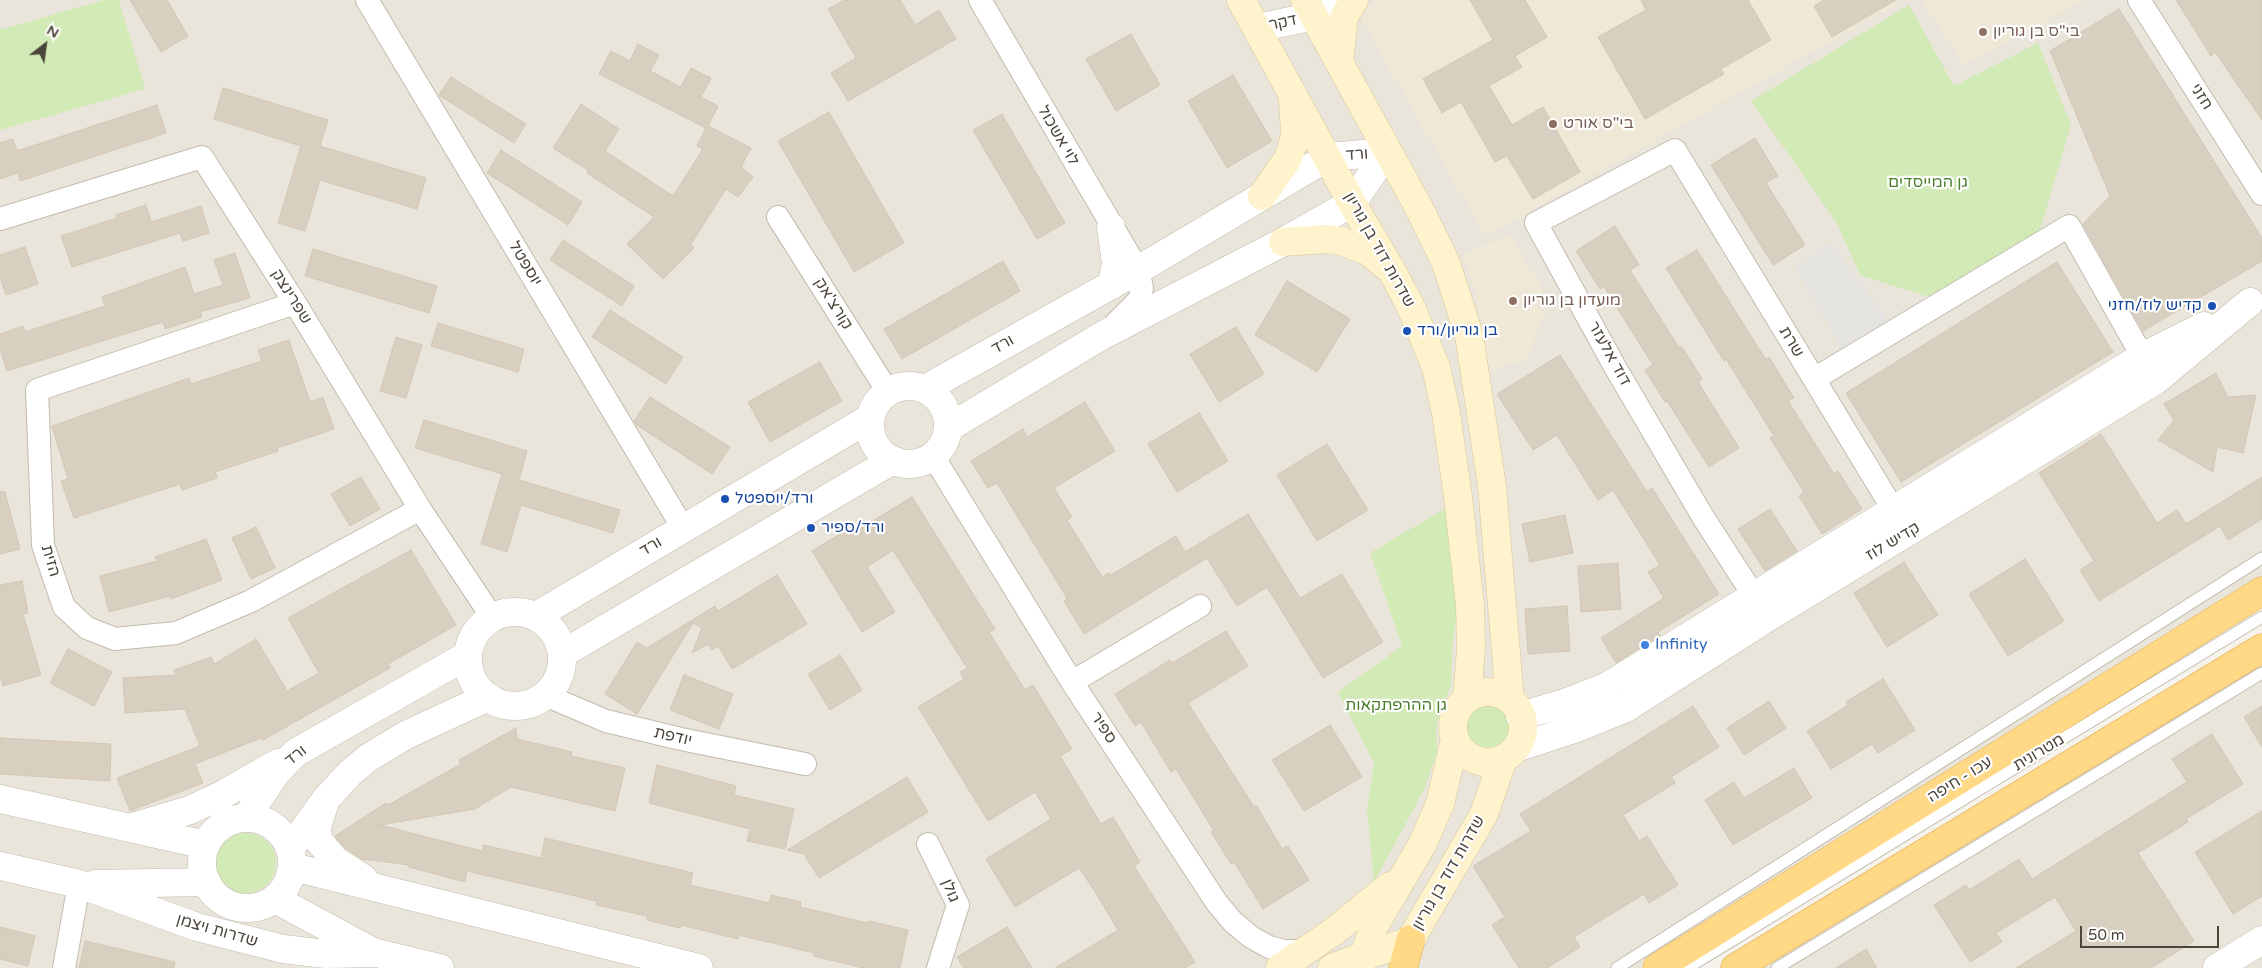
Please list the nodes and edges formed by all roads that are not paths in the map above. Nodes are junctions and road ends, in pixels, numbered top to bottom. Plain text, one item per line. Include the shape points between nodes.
1 (366, 0) edge
2 (980, 0) edge
3 (1241, 0) edge
4 (1285, 0) edge
5 (1345, 0) edge
6 (1354, 0) edge
7 (2139, 0) edge
8 (1310, 8) edge
9 (1257, 28) junction
10 (1339, 62) junction
11 (1293, 95) junction
12 (1675, 150) joint
13 (1387, 152) junction
14 (1328, 157) junction
15 (2262, 194) edge
16 (1262, 196) junction
17 (1352, 203) junction
18 (778, 217) dead end
19 (0, 219) edge
20 (1111, 227) junction
21 (1283, 242) junction
22 (1138, 270) junction
23 (1393, 273) junction
24 (1112, 285) junction
25 (2256, 298) edge
26 (295, 303) junction
27 (1103, 335) junction
28 (2149, 368) junction
29 (1814, 379) junction
30 (925, 389) junction
31 (888, 392) junction
32 (870, 418) junction
33 (948, 428) junction
34 (933, 456) junction
35 (893, 460) junction
36 (420, 509) junction
37 (1901, 522) junction
38 (682, 528) junction
39 (2262, 558) edge
40 (2262, 591) edge
41 (1200, 606) dead end
42 (1761, 606) junction
43 (536, 616) junction
44 (492, 617) junction
45 (2262, 617) edge
46 (2262, 648) edge
47 (562, 654) junction
48 (468, 655) junction
49 (2262, 673) edge
50 (1072, 682) junction
51 (545, 695) junction
52 (488, 696) junction
53 (1467, 699) junction
54 (1515, 708) junction
55 (1455, 739) junction
56 (295, 753) junction
57 (1509, 753) junction
58 (806, 764) dead end
59 (0, 799) edge
60 (326, 799) junction
61 (246, 818) junction
62 (129, 828) junction
63 (928, 844) dead end
64 (206, 845) junction
65 (292, 858) junction
66 (0, 866) edge
67 (1407, 869) junction
68 (207, 882) junction
69 (80, 884) junction
70 (380, 889) junction
71 (275, 899) junction
72 (1689, 922) junction
73 (1411, 939) junction
74 (2262, 940) edge
75 (1311, 947) junction
76 (377, 953) junction
77 (1361, 962) edge
78 (1673, 964) edge
79 (64, 968) edge
80 (440, 968) edge
81 (699, 968) edge
82 (938, 968) edge
83 (1280, 968) edge
84 (1332, 968) edge
85 (1403, 968) edge
86 (1618, 968) edge
87 (1735, 968) edge
88 (1776, 968) edge
89 (2217, 968) edge

1 - 38 street, יוספטל
2 - 20 street, לוי אשכול
3 - 9 main road, שדרות דוד בן גוריון
4 - 9 street, דקר
5 - 8 street, דקר
6 - 10 main road via 1344,17
7 - 15 street, חזני
8 - 9 street, דקר
8 - 10 main road
9 - 11 main road, שדרות דוד בן גוריון
10 - 13 main road
11 - 14 main road, שדרות דוד בן גוריון
11 - 16 main road via 1295,134 1292,147 1287,160
12 - 29 street, שרת
12 - 42 street, דוד אלעזר via 1536,223 1703,517
13 - 14 street, ורד
13 - 17 street, ורד
13 - 54 main road via 1446,263 1469,335 1492,486
14 - 16 street, ורד
14 - 17 main road, שדרות דוד בן גוריון
16 - 22 street, ורד
17 - 21 street, ורד
17 - 23 main road, שדרות דוד בן גוריון
18 - 31 street, קורצ'אק
19 - 26 street, שפרינצק via 202,157
20 - 22 street, לוי אשכול
20 - 24 street via 1116,263
21 - 23 main road via 1341,241 1368,251
21 - 27 street, ורד
22 - 24 street, ורד
22 - 27 street via 1142,288 1139,300
23 - 53 main road, שדרות דוד בן גוריון via 1436,367 1446,413 1470,606 1472,649
24 - 30 street, ורד
25 - 28 street, קדיש לוז
26 - 36 street, שפרינצק
26 - 36 street, הזית via 37,390 44,545 64,607 86,628 116,639 176,633 251,601
27 - 33 street, ורד
28 - 29 street via 2069,226
28 - 37 street, קדיש לוז
29 - 37 street, שרת
30 - 31 street via 906,386
30 - 33 street via 943,405
31 - 32 street via 880,398
32 - 35 street via 874,443
32 - 38 street, ורד
33 - 34 street via 943,443
34 - 35 street via 913,464
34 - 50 street, ספיר
35 - 47 street
36 - 44 street, שפרינצק
37 - 42 street, קדיש לוז
38 - 43 street, ורד
39 - 72 lane
40 - 78 highway, עכו - חיפה
41 - 50 street
42 - 54 street, קדיש לוז via 1608,686 1562,704
42 - 57 street, קדיש לוז via 1626,708
43 - 44 street via 506,612
43 - 47 street via 558,639
44 - 48 street via 480,627
45 - 78 lane, מטרונית
46 - 87 highway
47 - 51 street via 561,670
48 - 52 street via 476,685
48 - 56 street, ורד
49 - 88 lane
50 - 75 street, ספיר via 1217,903 1233,922 1269,947 1297,951
51 - 52 street via 532,703 517,706 501,704
51 - 58 street, יודפת via 606,721
52 - 60 street via 406,735 368,758
53 - 54 main road via 1489,692 1500,695
53 - 55 main road via 1454,717
54 - 57 main road via 1522,732
55 - 57 main road via 1460,749 1480,762 1492,762
55 - 67 main road via 1440,804 1422,845
56 - 61 street, ורד via 260,794
56 - 62 street via 190,810
57 - 73 main road, שדרות דוד בן גוריון via 1484,814
59 - 62 street
60 - 65 street
60 - 70 street via 317,826 318,840 335,860
61 - 64 street via 222,826
61 - 65 street via 260,819 273,826 284,836
62 - 64 street
63 - 82 street, גולן via 958,905
64 - 68 street via 202,864
65 - 70 street
65 - 71 street via 284,890
66 - 69 street, שדרות ויצמן
67 - 75 main road via 1384,892
67 - 77 main road via 1374,926
68 - 69 street
68 - 71 street via 224,902 238,907 265,905
69 - 76 street, שדרות ויצמן via 198,927 274,947 326,954
69 - 79 street
70 - 81 street
71 - 76 street
72 - 78 lane
72 - 86 lane
73 - 77 main road, שדרות דוד בן גוריון
73 - 85 highway
74 - 89 street
75 - 83 main road
76 - 80 street, שדרות ויצמן
77 - 84 main road, שדרות דוד בן גוריון

